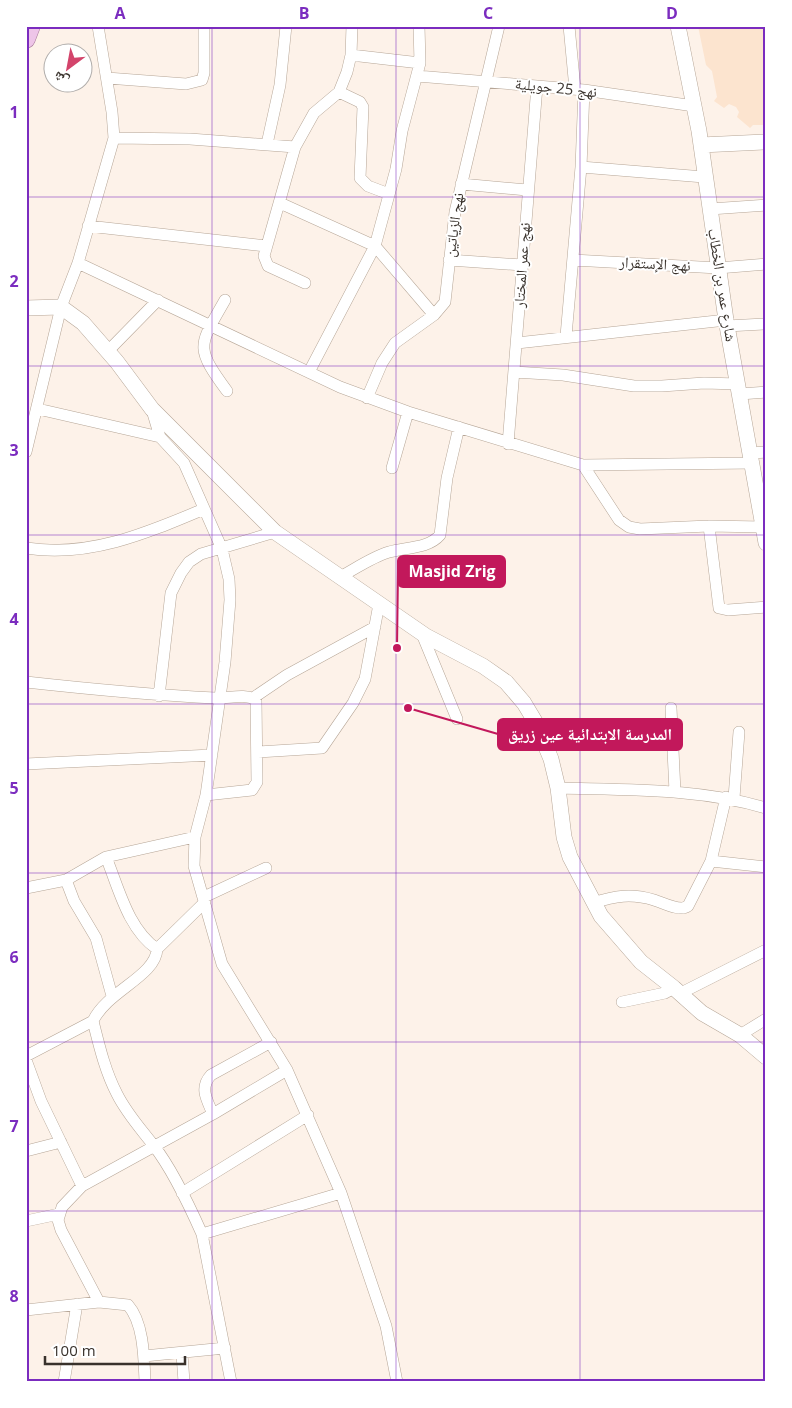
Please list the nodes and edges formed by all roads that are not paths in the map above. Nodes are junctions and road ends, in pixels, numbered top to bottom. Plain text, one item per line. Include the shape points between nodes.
1 (31, 26) edge
2 (98, 26) edge
3 (204, 26) edge
4 (286, 26) edge
5 (352, 26) edge
6 (419, 26) edge
7 (498, 26) edge
8 (569, 26) edge
9 (678, 26) edge
10 (26, 39) edge
11 (351, 55) junction
12 (420, 63) junction
13 (417, 76) junction
14 (107, 78) junction
15 (487, 81) junction
16 (537, 86) junction
17 (580, 89) junction
18 (339, 92) junction
19 (694, 106) junction
20 (114, 138) junction
21 (766, 142) edge
22 (267, 144) junction
23 (701, 145) junction
24 (295, 147) junction
25 (581, 167) junction
26 (704, 177) junction
27 (461, 184) junction
28 (527, 190) junction
29 (389, 194) junction
30 (280, 203) junction
31 (766, 205) edge
32 (710, 209) junction
33 (88, 226) junction
34 (266, 246) junction
35 (375, 246) junction
36 (449, 260) junction
37 (573, 260) junction
38 (78, 262) junction
39 (766, 264) edge
40 (522, 265) junction
41 (718, 268) junction
42 (305, 283) dead end
43 (158, 300) junction
44 (226, 300) dead end
45 (61, 307) junction
46 (26, 308) edge
47 (434, 315) junction
48 (726, 323) junction
49 (212, 324) junction
50 (766, 324) edge
51 (566, 336) junction
52 (517, 343) junction
53 (108, 350) junction
54 (309, 372) junction
55 (514, 372) junction
56 (739, 389) junction
57 (227, 391) dead end
58 (766, 392) edge
59 (367, 398) junction
60 (38, 409) junction
61 (152, 409) junction
62 (408, 412) junction
63 (459, 427) junction
64 (160, 437) junction
65 (508, 444) junction
66 (26, 452) edge
67 (757, 456) edge
68 (583, 465) junction
69 (392, 468) dead end
70 (763, 507) edge
71 (204, 509) junction
72 (709, 526) junction
73 (762, 527) junction
74 (275, 532) junction
75 (766, 543) edge
76 (26, 548) edge
77 (222, 549) junction
78 (340, 577) junction
79 (379, 604) junction
80 (766, 607) edge
81 (375, 627) junction
82 (426, 636) junction
83 (26, 682) edge
84 (159, 696) junction
85 (253, 698) junction
86 (220, 699) junction
87 (671, 708) dead end
88 (457, 719) dead end
89 (739, 732) dead end
90 (258, 752) junction
91 (212, 755) junction
92 (26, 764) edge
93 (558, 788) junction
94 (675, 792) junction
95 (206, 795) junction
96 (730, 798) junction
97 (766, 808) edge
98 (195, 837) junction
99 (106, 857) junction
100 (711, 860) junction
101 (766, 867) edge
102 (266, 868) dead end
103 (66, 880) junction
104 (26, 888) edge
105 (205, 900) junction
106 (593, 903) junction
107 (158, 949) junction
108 (766, 950) edge
109 (678, 990) junction
110 (112, 996) junction
111 (622, 1002) dead end
112 (766, 1019) edge
113 (93, 1021) junction
114 (740, 1035) junction
115 (271, 1042) junction
116 (26, 1056) edge
117 (766, 1057) edge
118 (26, 1060) edge
119 (287, 1070) junction
120 (213, 1114) junction
121 (308, 1115) junction
122 (61, 1142) junction
123 (155, 1147) junction
124 (26, 1151) edge
125 (82, 1186) junction
126 (182, 1193) junction
127 (341, 1193) junction
128 (59, 1214) junction
129 (26, 1221) edge
130 (202, 1234) junction
131 (99, 1302) junction
132 (77, 1304) junction
133 (26, 1310) edge
134 (225, 1348) junction
135 (182, 1354) junction
136 (144, 1356) junction
137 (64, 1382) edge
138 (145, 1382) edge
139 (184, 1382) edge
140 (231, 1382) edge
141 (396, 1382) edge

1 - 10 main road
2 - 14 street
3 - 14 street via 202,80 186,84
4 - 22 street via 280,85
5 - 11 street
6 - 12 street
7 - 15 street, نهج الزياتين
8 - 17 street
9 - 19 street, شارع عمر بن الخطاب
11 - 12 street
11 - 18 street
12 - 13 street
13 - 15 street, نهج 25 جويلية
13 - 29 street
14 - 20 street
15 - 16 street, نهج 25 جويلية
15 - 27 street, نهج الزياتين
16 - 17 street, نهج 25 جويلية
16 - 28 street, نهج عمر المختار
17 - 19 street, نهج 25 جويلية
17 - 25 street
18 - 24 street via 314,113
18 - 29 street via 360,102 363,107 360,178 368,186
19 - 23 street, شارع عمر بن الخطاب
20 - 22 street
20 - 33 street
21 - 23 street
22 - 24 street
23 - 26 street, شارع عمر بن الخطاب
24 - 30 street
25 - 26 street
25 - 37 street
26 - 32 street, شارع عمر بن الخطاب
27 - 28 street
27 - 36 street, نهج الزياتين
28 - 40 street, نهج عمر المختار
29 - 35 street
30 - 34 street
30 - 35 street
31 - 32 street
32 - 41 street, شارع عمر بن الخطاب
33 - 34 street
33 - 38 street
34 - 42 street via 264,256 268,266
35 - 47 street
35 - 54 street
36 - 40 street
36 - 47 street, نهج الزياتين via 445,302
37 - 41 street, نهج الإستقرار
37 - 51 street
38 - 43 street
38 - 45 street
39 - 41 street, نهج الإستقرار
40 - 52 street, نهج عمر المختار
41 - 48 street, شارع عمر بن الخطاب
43 - 49 street
43 - 53 street
44 - 49 street
45 - 46 street
45 - 53 street via 83,323
45 - 60 street
47 - 59 street, نهج الزياتين via 395,343 382,363
48 - 50 street
48 - 51 street
48 - 56 street, شارع عمر بن الخطاب
49 - 54 street
49 - 57 street via 206,336 204,357
51 - 52 street
52 - 55 street, نهج عمر المختار
53 - 61 street
54 - 59 street
55 - 56 street via 563,375 634,386 704,383
55 - 65 street, نهج عمر المختار
56 - 58 street
56 - 67 street, شارع عمر بن الخطاب
59 - 62 street
60 - 64 street
60 - 66 street
61 - 64 street
61 - 74 street
62 - 63 street
62 - 69 street
63 - 65 street
63 - 78 street via 447,478 440,535 427,544 387,552
64 - 71 street via 184,463
65 - 68 street
67 - 68 street
67 - 70 street, شارع عمر بن الخطاب
68 - 72 street via 619,520 629,527
70 - 73 street, شارع عمر بن الخطاب
71 - 76 street via 165,526 93,548 68,551
71 - 77 street
72 - 73 street
72 - 80 street via 719,608
73 - 75 street, شارع عمر بن الخطاب
74 - 77 street
74 - 78 street
77 - 84 street via 202,554 189,562 175,581
77 - 86 street via 230,600
78 - 79 street
79 - 81 street
79 - 82 street
81 - 85 street via 287,675
81 - 90 street via 365,679 353,703 322,748
82 - 88 street via 433,664
82 - 93 street via 483,666 514,690 536,723 551,759
83 - 84 street
84 - 86 street
85 - 86 street
85 - 90 street via 256,700
86 - 91 street
87 - 94 street
89 - 96 street
90 - 95 street via 257,782 252,790
91 - 92 street
91 - 95 street
93 - 94 street
93 - 106 street via 570,857
94 - 96 street
95 - 98 street
96 - 97 street
96 - 100 street
98 - 99 street
98 - 105 street via 194,866
99 - 103 street
99 - 107 street via 134,924
100 - 101 street
100 - 106 street via 691,902 684,908 627,894
102 - 105 street
103 - 104 street
103 - 110 street via 74,901 96,938
105 - 107 street
105 - 115 street via 222,964
106 - 109 street via 630,951
107 - 110 street via 151,967
108 - 109 street
109 - 111 street
109 - 114 street via 702,1013
110 - 113 street
112 - 114 street
113 - 116 street
113 - 123 street via 116,1092 128,1114
114 - 117 street
115 - 119 street
115 - 120 street via 206,1080 205,1096
118 - 122 street
119 - 120 street
119 - 121 street
120 - 123 street
121 - 126 street
121 - 127 street
122 - 124 street
122 - 125 street
123 - 125 street
123 - 126 street
125 - 128 street
126 - 130 street
127 - 130 street
127 - 141 street via 386,1326
128 - 129 street
128 - 131 street via 61,1230
130 - 134 street
131 - 132 street
131 - 136 street via 122,1303 133,1310
132 - 133 street
132 - 137 street
134 - 135 street
134 - 140 street
135 - 136 street
135 - 139 street
136 - 138 street

